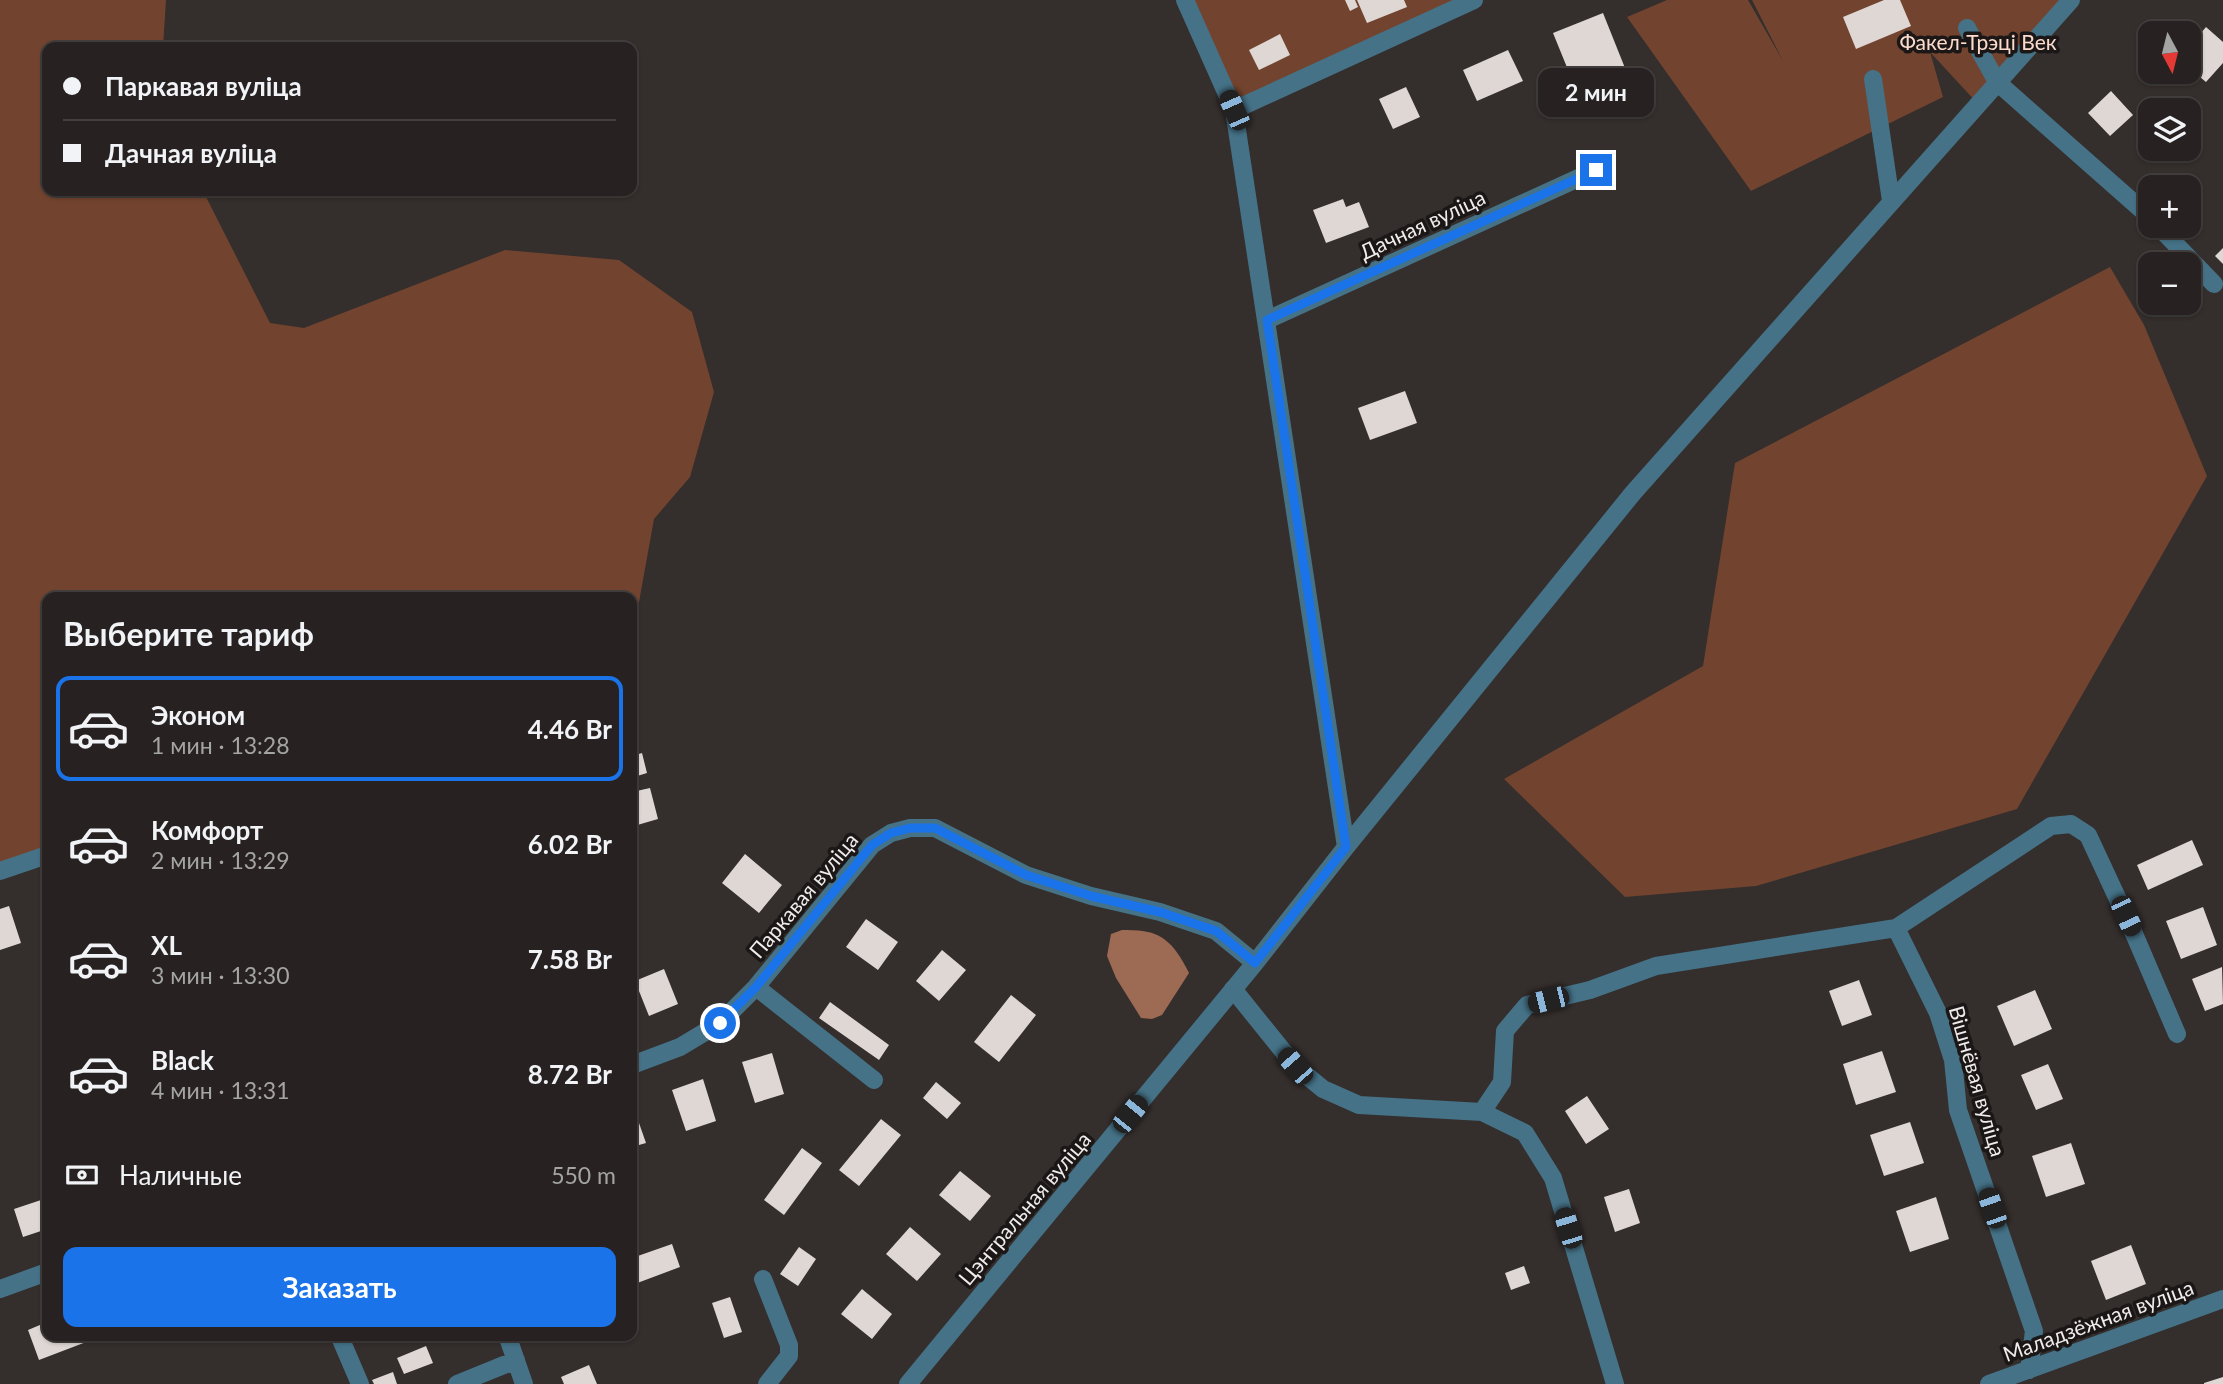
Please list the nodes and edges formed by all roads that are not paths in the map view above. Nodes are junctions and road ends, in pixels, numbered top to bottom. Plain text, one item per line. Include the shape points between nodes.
1 (1185, 0) edge
2 (1474, 0) edge
3 (2070, 0) edge
4 (1967, 28) dead end
5 (1873, 79) dead end
6 (1997, 82) junction
7 (1234, 110) junction
8 (1596, 170) dead end
9 (1891, 201) junction
10 (2138, 207) edge
11 (2170, 238) edge
12 (2214, 284) dead end
13 (1267, 320) junction
14 (1346, 847) junction
15 (42, 857) edge
16 (0, 871) edge
17 (1896, 928) junction
18 (1255, 963) junction
19 (756, 987) junction
20 (1233, 989) junction
21 (2177, 1034) dead end
22 (637, 1063) edge
23 (874, 1080) dead end
24 (1482, 1112) junction
25 (42, 1274) edge
26 (763, 1279) dead end
27 (0, 1289) edge
28 (2223, 1299) edge
29 (342, 1341) edge
30 (508, 1341) edge
31 (516, 1360) junction
32 (2029, 1370) junction
33 (360, 1384) edge
34 (457, 1384) edge
35 (524, 1384) edge
36 (767, 1384) edge
37 (908, 1384) edge
38 (1615, 1384) edge
39 (1989, 1384) edge

1 - 7 street
2 - 7 street
3 - 6 street, Цэнтральная вуліца
4 - 6 street
5 - 9 street
6 - 9 street, Цэнтральная вуліца
6 - 10 street
7 - 13 street
8 - 13 street, Дачная вуліца
9 - 14 street, Цэнтральная вуліца via 1633,493
11 - 12 street
13 - 14 street
14 - 18 street, Цэнтральная вуліца
15 - 16 street
17 - 21 street via 2051,826 2071,824 2088,835
17 - 24 street via 1656,966 1590,990 1527,1005 1505,1031 1502,1082
17 - 32 street, Вішнёвая вуліца via 1938,1013 1953,1060 1958,1110 2034,1331
18 - 19 street, Паркавая вуліца via 1216,931 1026,875 935,828 910,828 872,845
18 - 20 street, Цэнтральная вуліца
19 - 22 street, Паркавая вуліца via 720,1023 680,1047
19 - 23 street
20 - 24 street via 1295,1066 1324,1089 1359,1105
20 - 37 street, Цэнтральная вуліца
24 - 38 street via 1525,1133 1553,1178
25 - 27 street
26 - 36 street via 789,1345 789,1356
28 - 32 street, Маладзёжная вуліца
29 - 33 street
30 - 31 street
31 - 34 street
31 - 35 street
32 - 39 street, Маладзёжная вуліца

